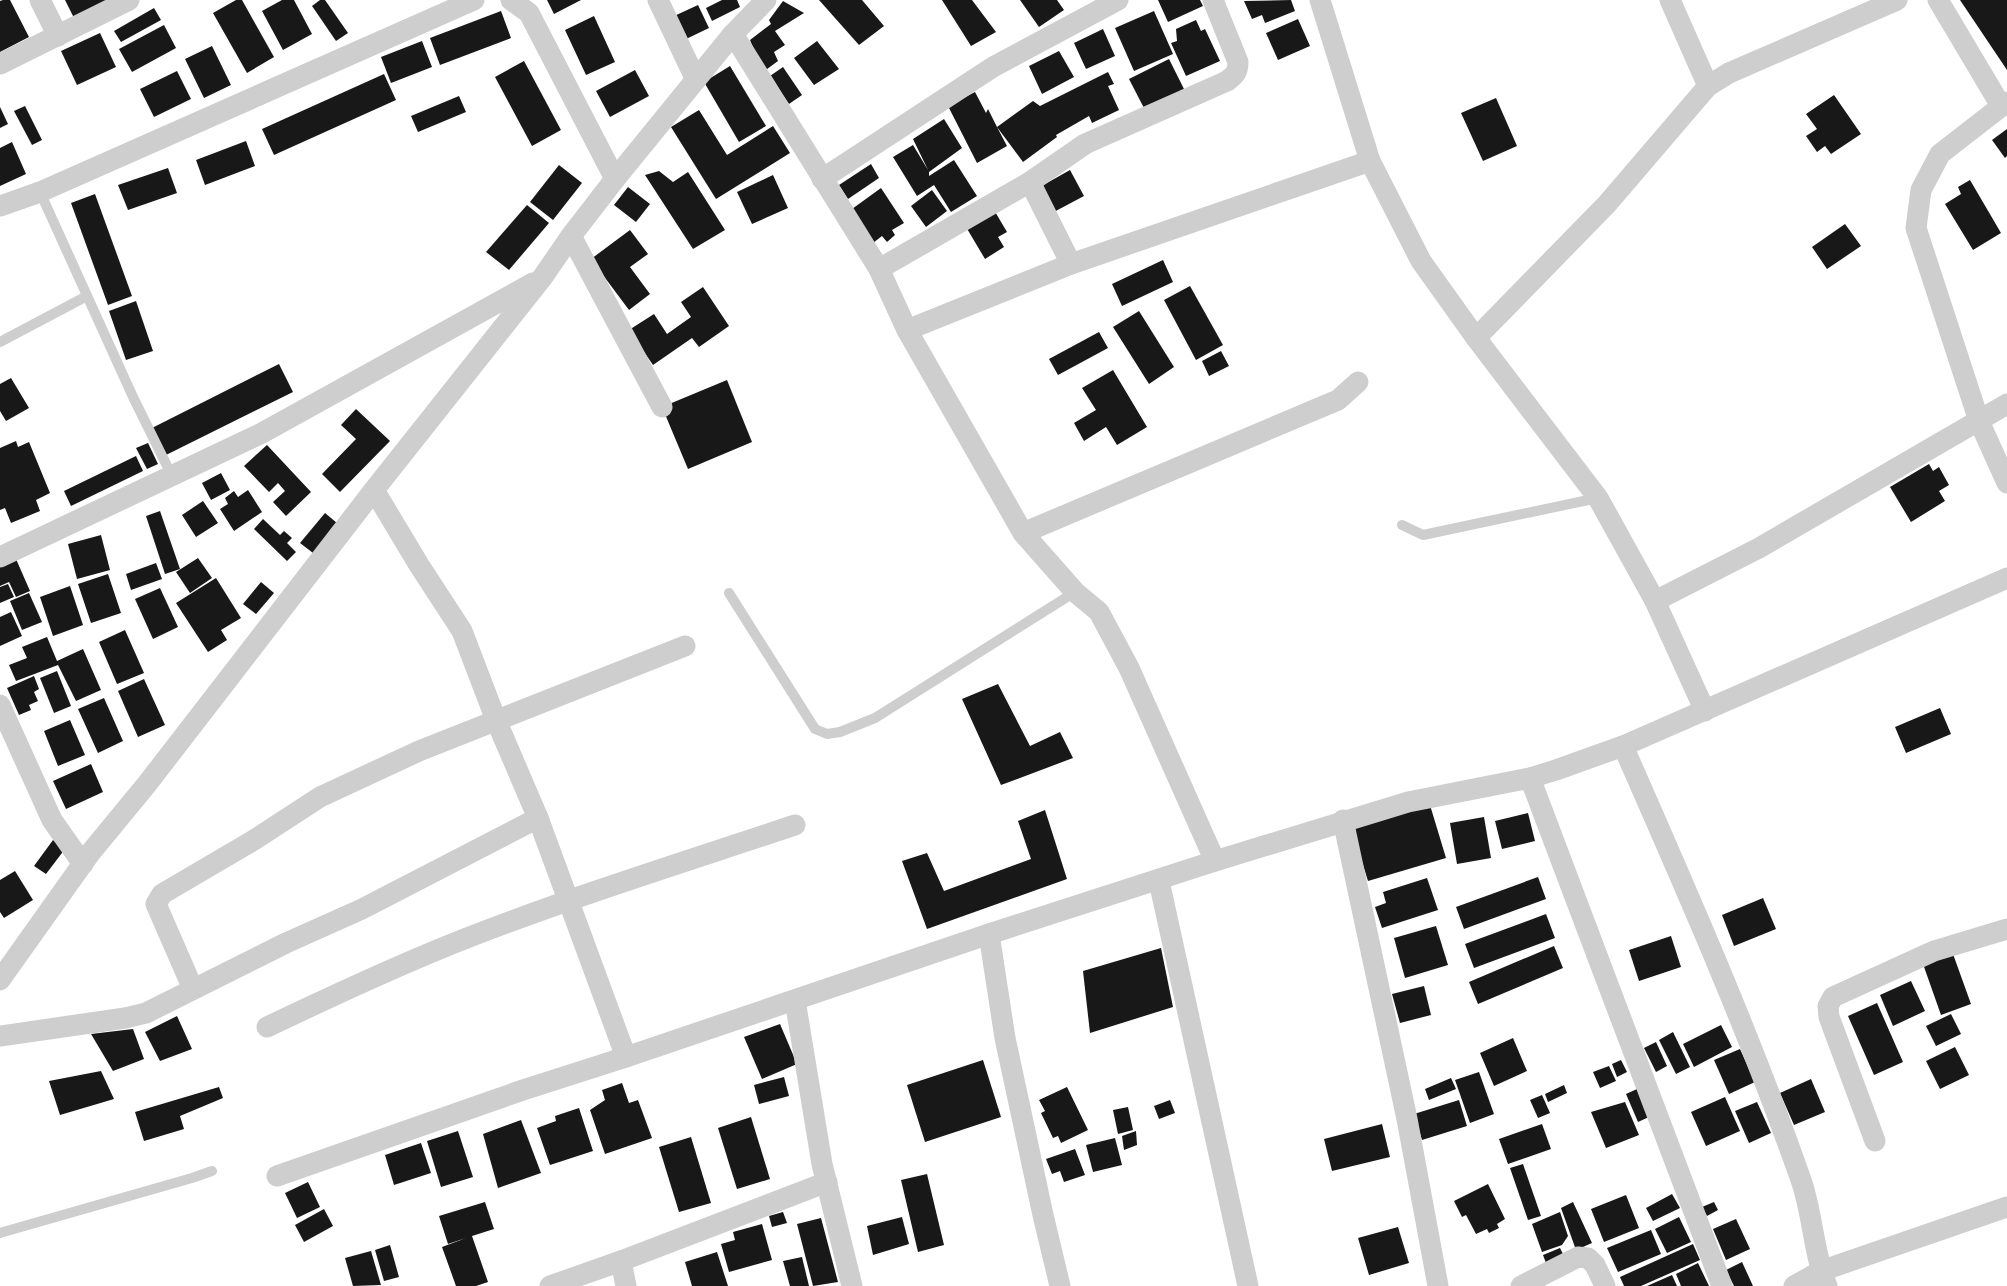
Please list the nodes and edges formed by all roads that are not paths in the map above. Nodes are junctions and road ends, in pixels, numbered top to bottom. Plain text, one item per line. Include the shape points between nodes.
1 (40, 0) edge
2 (128, 0) edge
3 (474, 0) edge
4 (511, 0) edge
5 (658, 0) edge
6 (765, 0) edge
7 (1118, 0) edge
8 (1213, 0) edge
9 (1320, 0) edge
10 (1670, 0) edge
11 (1897, 0) edge
12 (1938, 0) edge
13 (733, 34) junction
14 (58, 36) junction
15 (0, 64) edge
16 (696, 80) junction
17 (1708, 86) junction
18 (2004, 104) edge
19 (1370, 161) junction
20 (615, 179) junction
21 (822, 179) junction
22 (1030, 182) junction
23 (40, 192) junction
24 (0, 206) edge
25 (571, 236) junction
26 (1071, 264) junction
27 (879, 269) junction
28 (542, 278) junction
29 (87, 296) junction
30 (907, 330) junction
31 (1476, 338) junction
32 (0, 342) edge
33 (1358, 382) dead end
34 (2007, 404) edge
35 (662, 407) dead end
36 (1979, 421) junction
37 (172, 476) junction
38 (2007, 483) edge
39 (374, 490) junction
40 (1598, 498) junction
41 (1402, 525) dead end
42 (1023, 532) junction
43 (0, 557) edge
44 (2007, 578) edge
45 (1075, 592) junction
46 (729, 594) dead end
47 (1655, 601) junction
48 (685, 646) dead end
49 (0, 705) edge
50 (1705, 710) junction
51 (496, 720) junction
52 (1623, 746) junction
53 (1530, 778) junction
54 (538, 818) junction
55 (1343, 820) junction
56 (795, 825) dead end
57 (1215, 861) junction
58 (83, 864) junction
59 (1159, 880) junction
60 (569, 901) junction
61 (2007, 929) edge
62 (990, 934) junction
63 (0, 980) edge
64 (193, 989) junction
65 (795, 1000) junction
66 (267, 1027) dead end
67 (0, 1036) edge
68 (626, 1057) junction
69 (1874, 1141) dead end
70 (212, 1171) dead end
71 (277, 1176) dead end
72 (827, 1182) junction
73 (2007, 1207) edge
74 (0, 1233) edge
75 (621, 1261) junction
76 (1824, 1279) edge
77 (1435, 1285) edge
78 (550, 1286) edge
79 (626, 1286) edge
80 (852, 1286) edge
81 (1060, 1286) edge
82 (1248, 1286) edge
83 (1521, 1286) edge
84 (1605, 1286) edge
85 (1722, 1286) edge
86 (1794, 1286) edge

1 - 14 street
2 - 14 street
3 - 23 street
4 - 20 street via 529,13
5 - 16 street
6 - 13 street
7 - 21 street via 993,67
8 - 22 street via 1238,62 1235,75 1085,144
9 - 19 street
10 - 17 street
11 - 17 street via 1730,73
12 - 18 street
13 - 16 street
13 - 21 street
14 - 15 street
16 - 20 street
17 - 31 street via 1607,204
18 - 36 street via 1940,154 1921,190 1916,228
19 - 26 street
19 - 31 street via 1421,261
20 - 25 street
21 - 27 street
22 - 26 street
22 - 27 street
23 - 24 street
23 - 29 lane
25 - 28 street
25 - 35 street
26 - 30 street
27 - 30 street
28 - 37 street via 262,433
28 - 39 street
29 - 32 lane
29 - 37 lane
30 - 42 street
31 - 40 street
33 - 42 street via 1338,400
34 - 36 street
36 - 38 street
36 - 47 street via 1759,548
37 - 43 street
39 - 51 street via 462,631
39 - 58 street
40 - 41 lane via 1423,535
40 - 47 street
42 - 45 street
44 - 50 street
45 - 46 lane via 875,718 827,734 815,729
45 - 57 street via 1099,612 1129,668
47 - 50 street
48 - 51 street
49 - 58 street via 52,820
50 - 52 street
51 - 54 street
51 - 64 street via 320,797 162,894 156,904
52 - 53 street
52 - 76 street via 1700,919 1802,1182
53 - 55 street via 1408,802
53 - 85 street
54 - 60 street
54 - 64 street via 362,909
55 - 57 street
55 - 77 street via 1407,1119
56 - 60 street
57 - 59 street
58 - 63 street
59 - 62 street
59 - 82 street
60 - 66 street via 472,936 352,986
60 - 68 street
61 - 69 street via 1934,951 1833,997 1828,1006 1829,1016
62 - 65 street
62 - 81 street via 1005,1038
64 - 67 street via 139,1015
65 - 68 street
65 - 72 street
68 - 71 street
70 - 74 lane
72 - 75 street
72 - 80 street
73 - 76 street
75 - 78 street
75 - 79 street
76 - 86 street
83 - 84 street via 1578,1257 1588,1258 1595,1265

